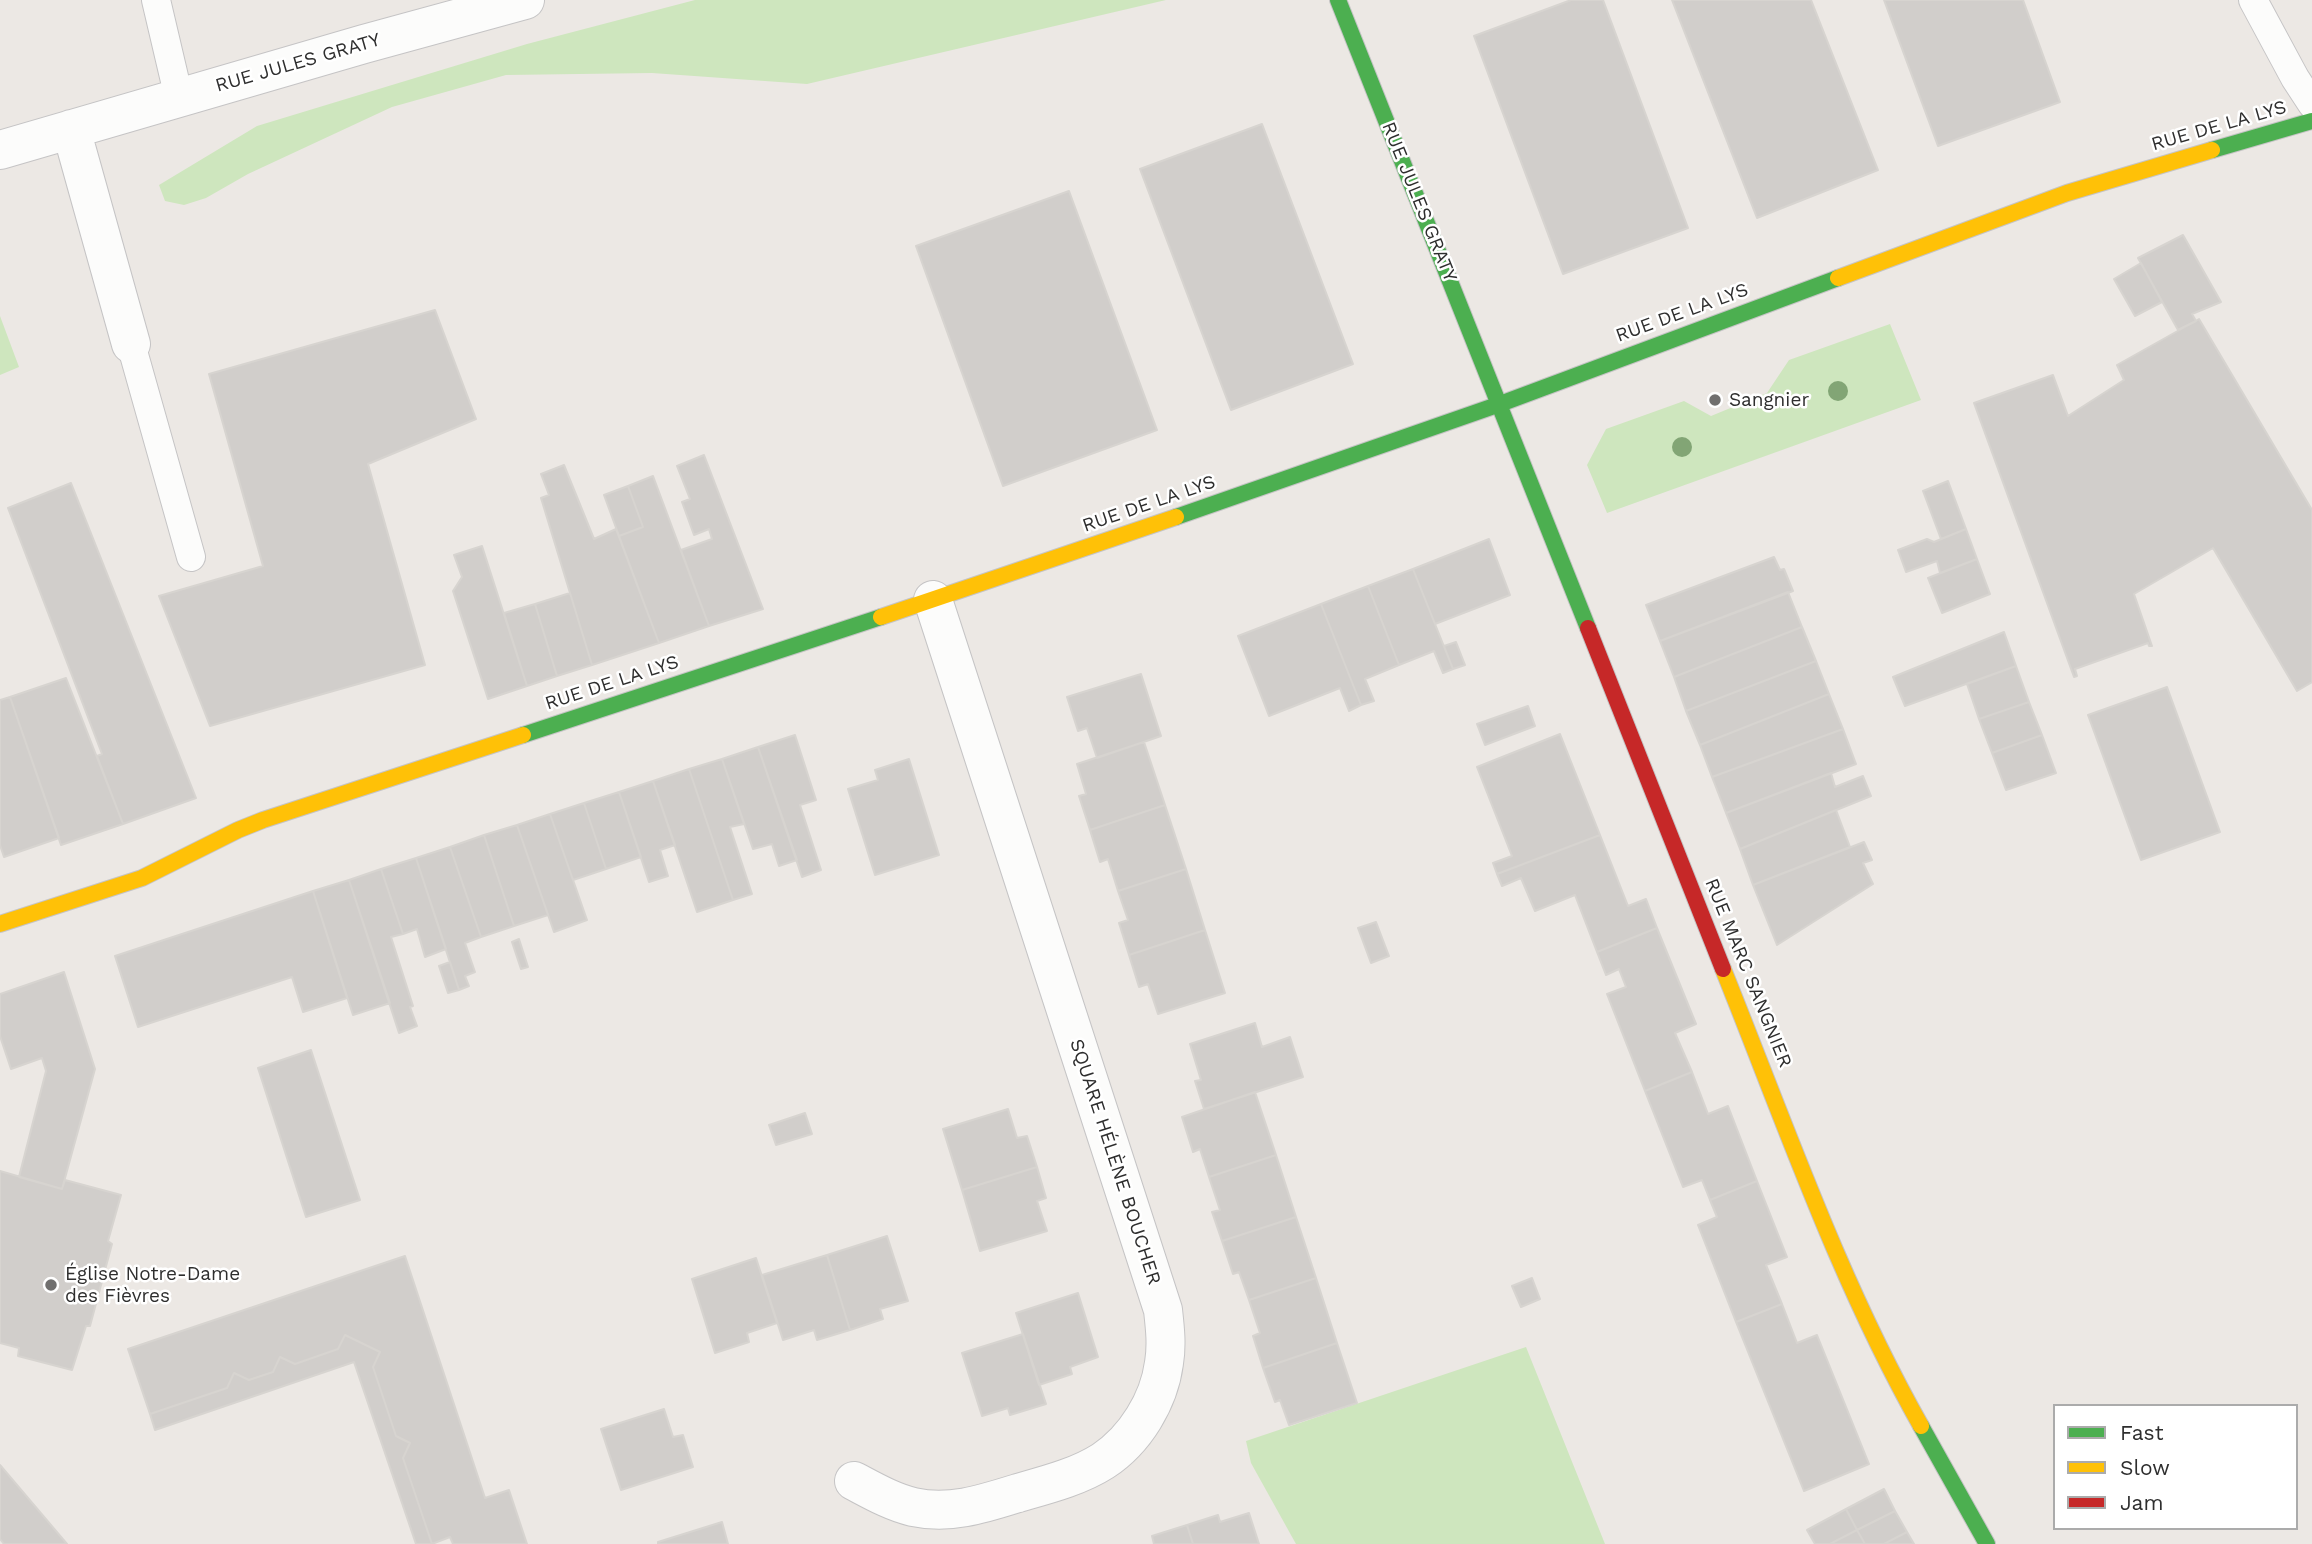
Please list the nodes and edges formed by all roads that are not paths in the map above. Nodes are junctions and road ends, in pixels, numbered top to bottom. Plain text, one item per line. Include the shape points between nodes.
1 (156, 0) edge
2 (525, 0) edge
3 (1338, 0) edge
4 (2253, 0) edge
5 (179, 98) junction
6 (2312, 104) edge
7 (2312, 121) edge
8 (71, 129) junction
9 (0, 150) edge
10 (131, 344) joint
11 (1500, 404) junction
12 (191, 556) dead end
13 (933, 600) junction
14 (0, 924) edge
15 (854, 1481) dead end
16 (1987, 1544) edge

1 - 5 lane
2 - 5 street, RUE JULES GRATY
3 - 11 main road, RUE JULES GRATY
4 - 6 lane
5 - 8 street, RUE JULES GRATY
7 - 11 main road, RUE DE LA LYS via 2067,193
8 - 9 street, RUE JULES GRATY
8 - 10 street
10 - 12 lane
11 - 13 main road, RUE DE LA LYS
11 - 16 main road, RUE MARC SANGNIER via 1847,1279 1891,1373
13 - 14 main road, RUE DE LA LYS via 295,809 238,830 142,878
13 - 15 street, SQUARE HÉLÈNE BOUCHER via 1163,1310 1164,1365 1143,1419 1124,1444 1075,1475 966,1509 939,1510 891,1500

